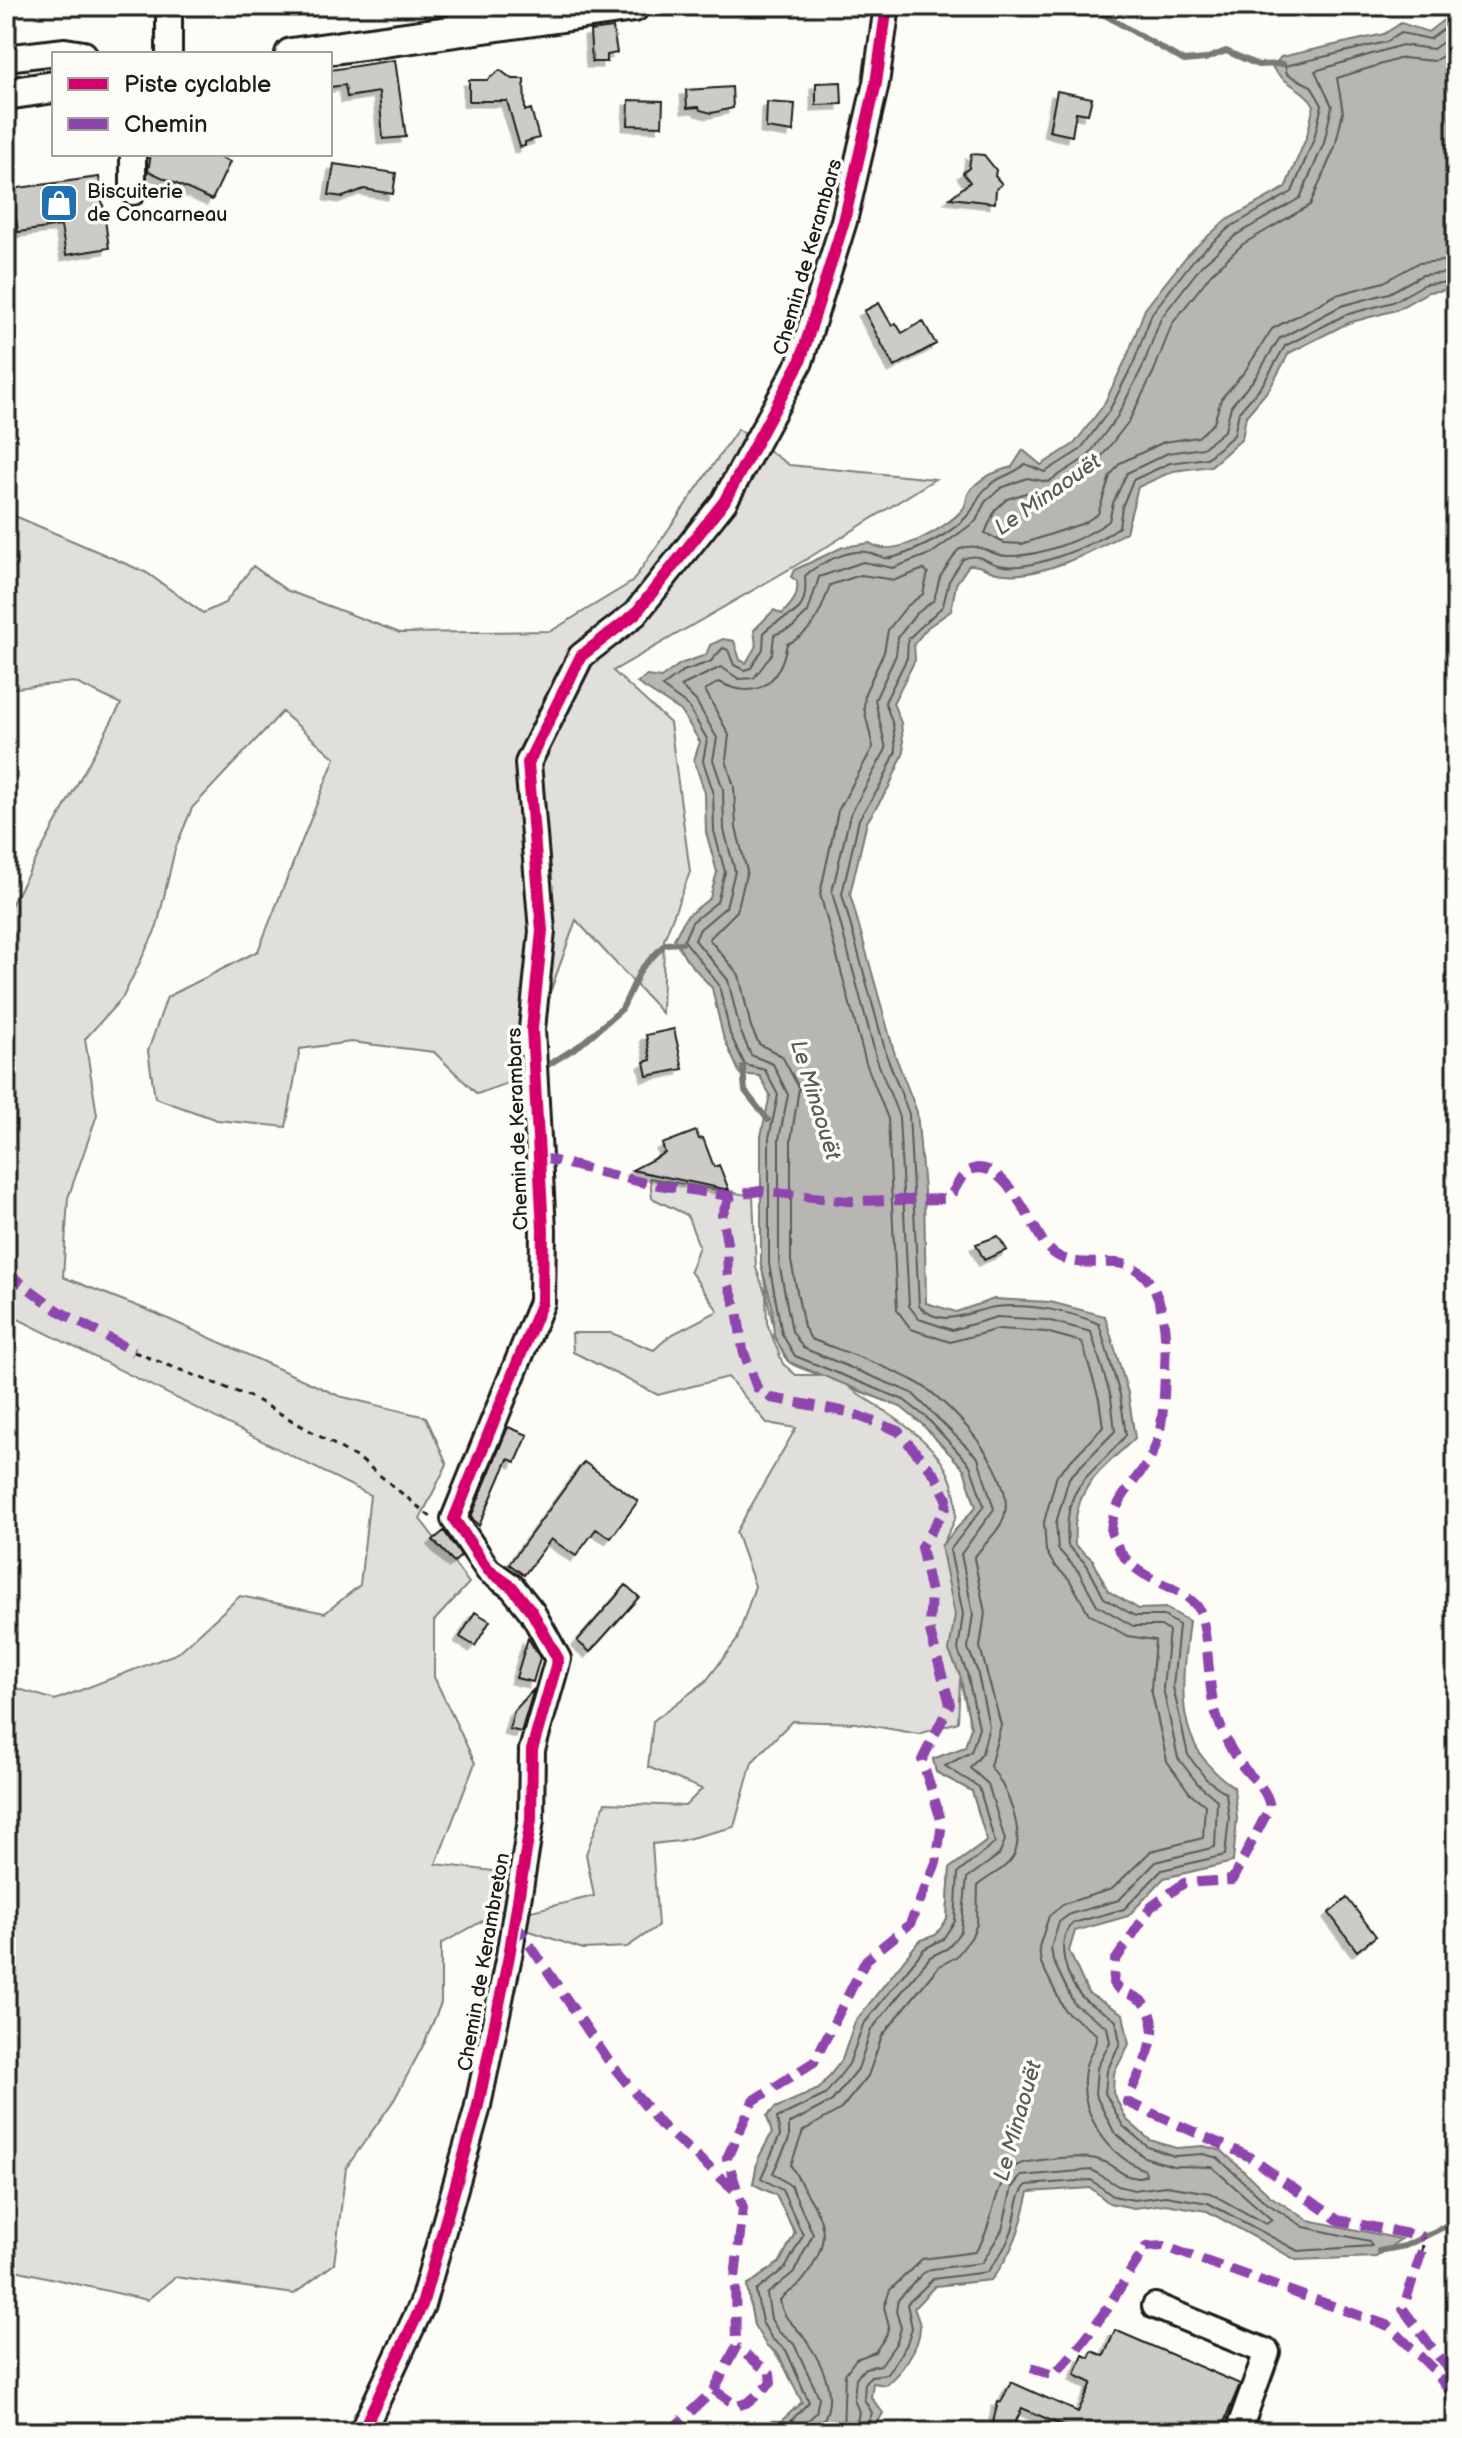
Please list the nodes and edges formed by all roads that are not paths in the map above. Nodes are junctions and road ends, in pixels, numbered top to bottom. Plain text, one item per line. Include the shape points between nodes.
1 (169, 6) edge
2 (634, 6) edge
3 (887, 6) edge
4 (461, 19) edge
5 (169, 52) edge
6 (301, 52) edge
7 (52, 53) edge
8 (6, 58) edge
9 (52, 87) edge
10 (6, 94) edge
11 (133, 156) edge
12 (133, 192) dead end
13 (454, 1519) joint
14 (1155, 2306) dead end
15 (362, 2432) edge
16 (1238, 2432) edge

1 - 5 street
2 - 4 main road
3 - 13 street, Chemin de Kerambars via 876,83 844,221 800,362 724,502 635,614 581,656 528,763 542,931 532,1029 542,1302
4 - 6 main road
7 - 8 street
9 - 10 main road
11 - 12 street
13 - 15 street, Chemin de Kerambreton via 488,1570 512,1587 532,1612 558,1659 532,1750 531,1820 477,2110 422,2305
14 - 16 street via 1267,2352

